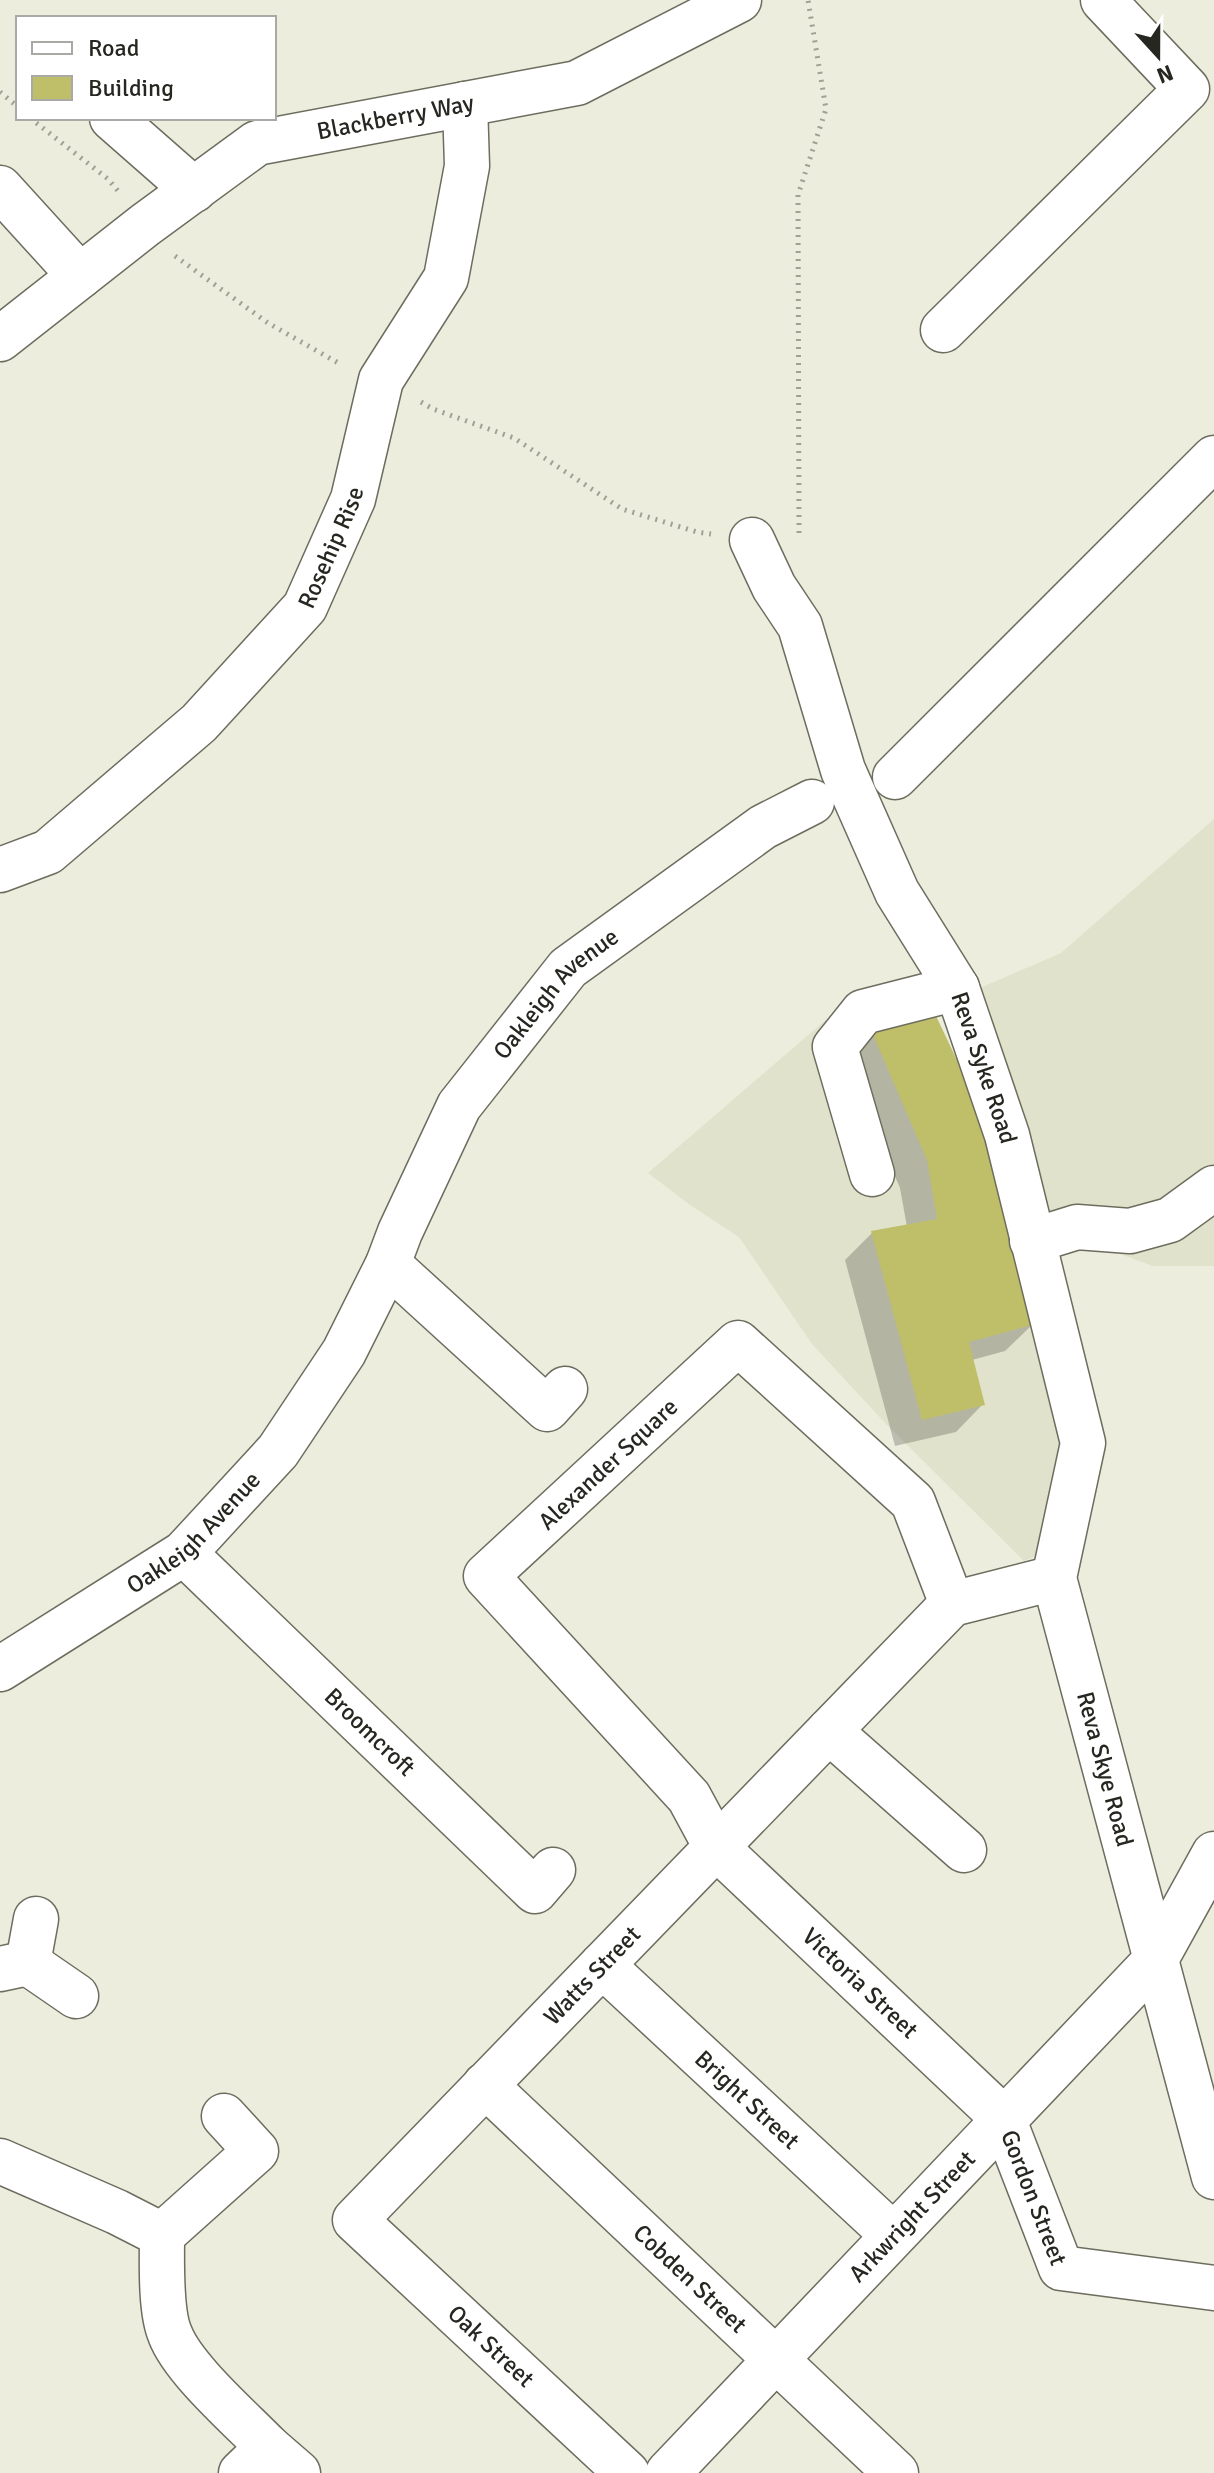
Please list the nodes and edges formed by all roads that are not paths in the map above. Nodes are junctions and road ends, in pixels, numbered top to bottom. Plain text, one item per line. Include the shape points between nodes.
1 (739, 0) edge
2 (1103, 0) edge
3 (465, 104) junction
4 (114, 120) edge
5 (0, 188) edge
6 (194, 190) junction
7 (80, 276) junction
8 (943, 330) dead end
9 (0, 339) edge
10 (1214, 458) edge
11 (752, 540) road end
12 (895, 777) dead end
13 (812, 802) dead end
14 (0, 870) edge
15 (957, 988) junction
16 (872, 1174) dead end
17 (1214, 1188) edge
18 (1032, 1241) junction
19 (388, 1264) junction
20 (565, 1389) dead end
21 (184, 1553) junction
22 (1054, 1578) junction
23 (952, 1604) junction
24 (0, 1669) edge
25 (829, 1731) junction
26 (716, 1847) junction
27 (964, 1850) dead end
28 (1214, 1854) edge
29 (553, 1870) dead end
30 (36, 1919) dead end
31 (1155, 1961) junction
32 (602, 1965) junction
33 (14, 1966) edge
34 (76, 1996) dead end
35 (485, 2085) junction
36 (224, 2116) dead end
37 (1003, 2118) junction
38 (0, 2161) edge
39 (1214, 2177) edge
40 (355, 2220) joint
41 (162, 2235) junction
42 (893, 2235) junction
43 (1214, 2288) edge
44 (775, 2359) junction
45 (269, 2464) edge
46 (627, 2473) edge
47 (668, 2473) edge
48 (896, 2473) edge

1 - 3 street, Blackberry Way via 577,83
2 - 8 street via 1187,89
3 - 6 street, Blackberry Way via 257,143
3 - 14 street, Rosehip Rise via 467,166 446,278 381,380 353,499 305,607 199,723 48,852
4 - 6 street
5 - 7 street
6 - 7 street, Blackberry Way
7 - 9 street, Blackberry Way
10 - 12 street
11 - 15 street, Reva Syke Road via 800,626 843,770 891,878
13 - 19 street, Oakleigh Avenue via 763,827 568,968 459,1106
15 - 16 street via 863,1012 835,1047
15 - 18 street, Reva Syke Road via 1007,1135
17 - 18 street via 1170,1220 1130,1231 1077,1227
18 - 22 street, Reva Syke Road via 1083,1443
19 - 20 street via 547,1409
19 - 21 street, Oakleigh Avenue via 344,1352 278,1451
21 - 24 street, Oakleigh Avenue
21 - 29 street, Broomcroft via 535,1891
22 - 23 street
22 - 31 street, Reva Skye Road
23 - 25 street, Watts Street
23 - 26 street, Alexander Square via 913,1502 738,1343 486,1576 689,1797
25 - 26 street, Watts Street
25 - 27 street
26 - 32 street, Watts Street
26 - 37 street, Victoria Street
28 - 31 street, Arkwright Street
30 - 33 street
31 - 37 street, Arkwright Street
31 - 39 street
32 - 35 street, Watts Street
32 - 42 street, Bright Street
33 - 34 street
35 - 40 street, Watts Street
35 - 44 street, Cobden Street
36 - 41 street via 256,2151
37 - 42 street, Arkwright Street
37 - 43 street, Gordon Street via 1061,2268
38 - 41 street
40 - 46 street, Oak Street
41 - 45 street via 170,2334
42 - 44 street, Arkwright Street
44 - 47 street, Arkwright Street
44 - 48 street, Cobden Street

